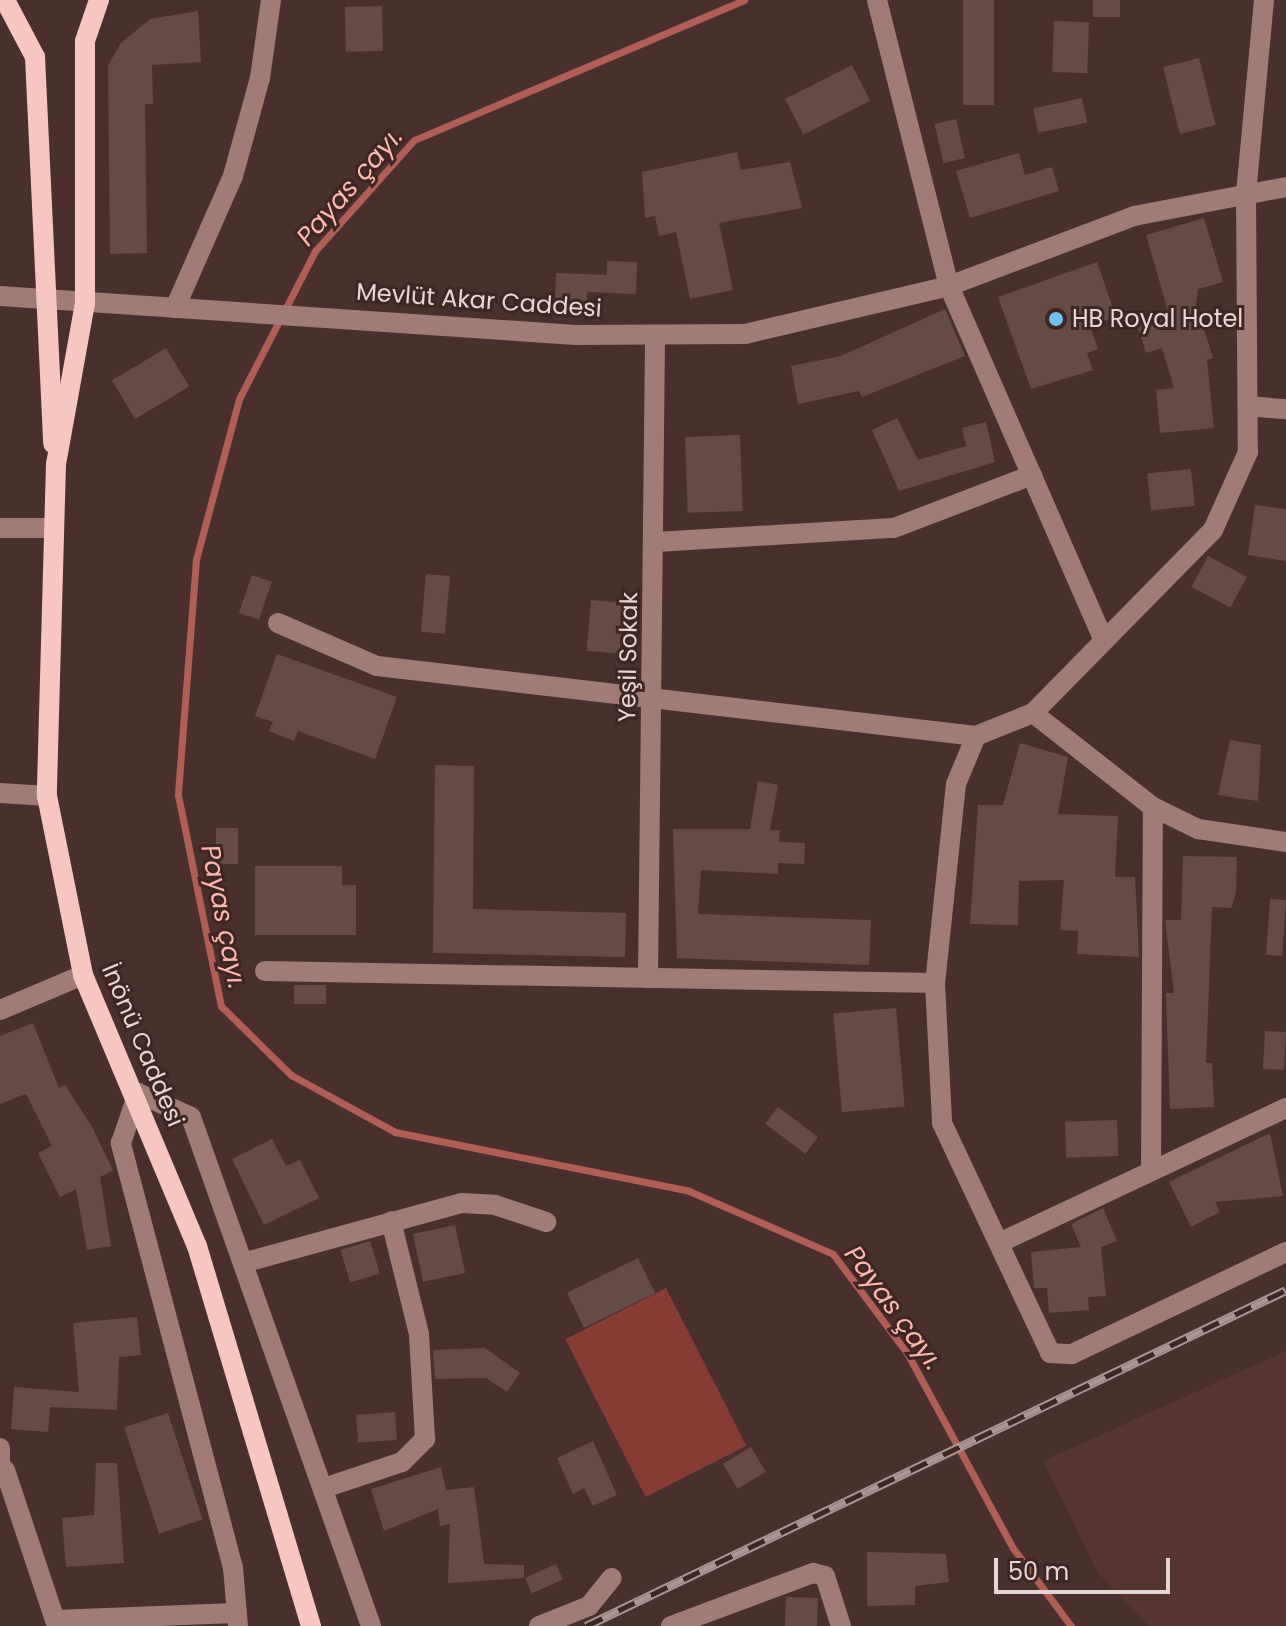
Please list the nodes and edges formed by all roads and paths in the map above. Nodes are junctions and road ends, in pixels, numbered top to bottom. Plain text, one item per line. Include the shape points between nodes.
1 (5, 0) edge
2 (99, 0) edge
3 (271, 0) edge
4 (877, 0) edge
5 (1264, 0) edge
6 (1286, 187) edge
7 (1246, 195) junction
8 (949, 286) junction
9 (0, 296) edge
10 (43, 298) junction
11 (85, 303) junction
12 (175, 308) junction
13 (655, 337) junction
14 (1248, 406) junction
15 (1286, 409) edge
16 (56, 464) junction
17 (1032, 475) junction
18 (0, 528) edge
19 (53, 528) junction
20 (656, 542) junction
21 (278, 623) dead end
22 (1104, 641) junction
23 (653, 698) junction
24 (1033, 713) junction
25 (976, 736) junction
26 (0, 793) edge
27 (47, 796) junction
28 (1153, 807) junction
29 (1286, 842) edge
30 (265, 971) dead end
31 (83, 975) junction
32 (648, 978) junction
33 (935, 983) junction
34 (0, 1010) edge
35 (138, 1093) junction
36 (1286, 1108) edge
37 (1151, 1171) junction
38 (391, 1221) junction
39 (546, 1222) dead end
40 (999, 1243) junction
41 (1286, 1252) edge
42 (246, 1262) junction
43 (0, 1448) edge
44 (2, 1471) edge
45 (327, 1487) junction
46 (612, 1578) dead end
47 (236, 1620) edge
48 (55, 1623) edge
49 (311, 1626) edge
50 (371, 1626) edge
51 (539, 1626) edge
52 (671, 1626) edge
53 (841, 1626) edge

1 - 10 main road via 35,57
2 - 11 main road via 85,41
3 - 12 street via 260,78 233,176
4 - 8 street
5 - 7 street
6 - 7 street, Mevlüt Akar Caddesi
7 - 8 street, Mevlüt Akar Caddesi via 1134,216
7 - 14 street
8 - 13 street, Mevlüt Akar Caddesi via 745,334
8 - 17 street
9 - 10 street, Mevlüt Akar Caddesi
10 - 11 street, Mevlüt Akar Caddesi
10 - 16 main road
11 - 12 street, Mevlüt Akar Caddesi
11 - 16 main road
12 - 13 street, Mevlüt Akar Caddesi
13 - 20 street, Yeşil Sokak
14 - 15 street
14 - 22 street via 1248,452 1213,530
16 - 19 main road, İnönü Caddesi
17 - 20 street via 894,528
17 - 22 street
18 - 19 street
19 - 27 main road, İnönü Caddesi
20 - 23 street, Yeşil Sokak
21 - 23 street via 377,666
22 - 24 street
23 - 25 street
23 - 32 street, Yeşil Sokak
24 - 25 street
24 - 28 street
25 - 33 street via 956,784
26 - 27 street
27 - 31 main road, İnönü Caddesi
28 - 29 street via 1198,829
28 - 37 street
30 - 32 street
31 - 34 street
31 - 35 main road, İnönü Caddesi
32 - 33 street
33 - 40 street via 942,1123
35 - 42 street via 191,1117
35 - 47 street via 121,1143 233,1568
35 - 49 main road, İnönü Caddesi via 197,1246
36 - 37 street
37 - 40 street
38 - 39 street via 478,1203
38 - 42 street
38 - 45 street via 419,1334 425,1439 402,1462
40 - 41 street via 1043,1344 1059,1357
42 - 45 street
43 - 44 street
44 - 48 street
45 - 50 street
46 - 51 street via 589,1606
47 - 48 street
52 - 53 street via 813,1573 830,1586

